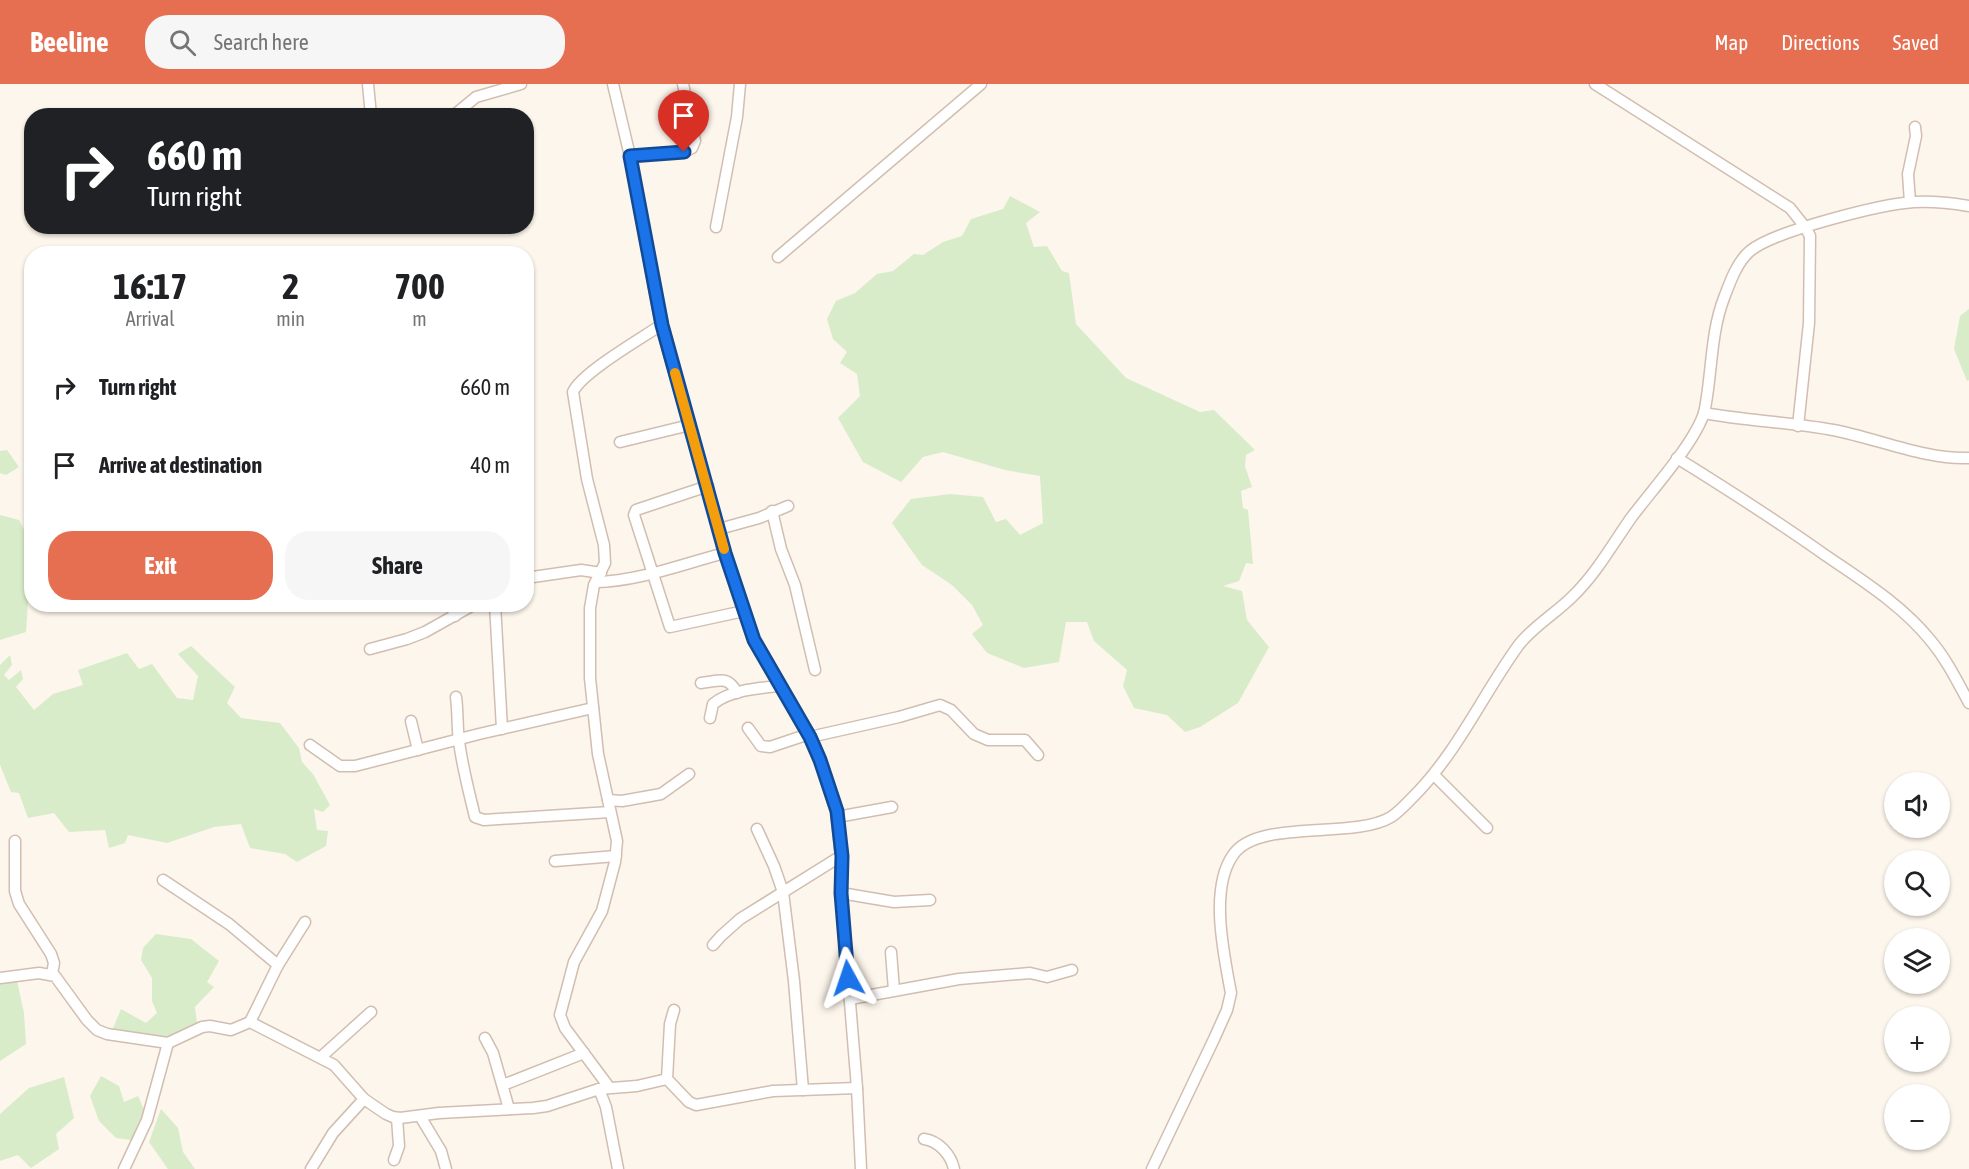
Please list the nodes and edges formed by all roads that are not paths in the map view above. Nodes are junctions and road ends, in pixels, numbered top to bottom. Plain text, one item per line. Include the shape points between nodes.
1 (368, 84) edge
2 (521, 84) edge
3 (613, 84) edge
4 (683, 84) edge
5 (740, 84) edge
6 (981, 84) edge
7 (1595, 84) edge
8 (370, 108) edge
9 (463, 108) edge
10 (1915, 128) dead end
11 (630, 156) junction
12 (1910, 202) junction
13 (1969, 206) edge
14 (716, 227) dead end
15 (1805, 227) junction
16 (778, 257) dead end
17 (662, 325) junction
18 (1704, 413) junction
19 (690, 425) junction
20 (1798, 426) junction
21 (621, 442) dead end
22 (1677, 458) junction
23 (1969, 458) edge
24 (708, 486) junction
25 (788, 506) dead end
26 (772, 511) junction
27 (719, 529) junction
28 (725, 553) junction
29 (653, 573) junction
30 (534, 577) edge
31 (598, 577) junction
32 (744, 610) junction
33 (454, 612) edge
34 (462, 612) edge
35 (495, 612) edge
36 (455, 616) junction
37 (370, 649) dead end
38 (815, 670) dead end
39 (701, 684) dead end
40 (780, 686) junction
41 (737, 693) junction
42 (456, 698) dead end
43 (1969, 703) edge
44 (593, 708) junction
45 (710, 718) dead end
46 (411, 721) dead end
47 (748, 728) dead end
48 (502, 729) junction
49 (809, 736) junction
50 (459, 739) junction
51 (310, 745) dead end
52 (417, 750) junction
53 (1038, 755) dead end
54 (689, 774) dead end
55 (1434, 775) junction
56 (608, 801) junction
57 (892, 807) dead end
58 (610, 813) junction
59 (837, 817) junction
60 (1487, 828) dead end
61 (757, 829) dead end
62 (15, 841) dead end
63 (616, 856) junction
64 (842, 856) junction
65 (555, 861) dead end
66 (163, 880) dead end
67 (783, 892) junction
68 (841, 893) junction
69 (930, 900) dead end
70 (305, 922) dead end
71 (713, 945) dead end
72 (891, 952) dead end
73 (278, 965) junction
74 (1072, 970) dead end
75 (52, 974) junction
76 (0, 978) edge
77 (894, 990) junction
78 (850, 999) junction
79 (674, 1010) dead end
80 (371, 1012) dead end
81 (250, 1022) junction
82 (485, 1038) dead end
83 (168, 1043) junction
84 (584, 1053) junction
85 (321, 1057) junction
86 (667, 1079) junction
87 (503, 1085) junction
88 (604, 1088) junction
89 (857, 1088) junction
90 (803, 1090) junction
91 (364, 1099) junction
92 (508, 1109) junction
93 (420, 1116) junction
94 (397, 1118) junction
95 (924, 1139) dead end
96 (394, 1160) dead end
97 (124, 1169) edge
98 (311, 1169) edge
99 (446, 1169) edge
100 (618, 1169) edge
101 (861, 1169) edge
102 (954, 1169) edge
103 (1152, 1169) edge

1 - 8 street
2 - 9 street via 476,97
3 - 11 street
4 - 11 street via 695,141 692,148
5 - 14 street
6 - 16 street
7 - 15 street via 1790,208
10 - 12 street via 1908,174
11 - 17 street
12 - 13 street
12 - 15 street
15 - 18 street via 1761,243 1738,265 1722,302
15 - 20 street via 1810,237 1809,323
17 - 19 street
17 - 31 street via 607,361 573,392 604,546 605,563
18 - 20 street
18 - 22 street
19 - 21 street
19 - 24 street
20 - 23 street
22 - 43 street via 1892,602 1938,649
22 - 55 street via 1583,586 1519,644
24 - 27 street
24 - 29 street via 635,512
25 - 26 street
26 - 27 street
26 - 38 street
27 - 28 street
28 - 29 street
28 - 32 street
29 - 31 street via 619,582
29 - 32 street via 670,627
30 - 31 street via 581,570
31 - 44 street via 592,590 590,626
32 - 40 street via 754,640
33 - 36 street
34 - 36 street
35 - 48 street
36 - 37 street via 407,639
39 - 41 street via 727,681
40 - 41 street
40 - 49 street
41 - 45 street via 713,704
42 - 50 street
44 - 48 street
44 - 56 street
46 - 52 street
47 - 49 street via 761,746
48 - 50 street
49 - 53 street via 940,705 951,710 974,734 988,740 1025,740
49 - 59 street
50 - 52 street
50 - 58 street via 472,807 478,819
51 - 52 street via 345,767
54 - 56 street via 661,794
55 - 60 street
55 - 103 street via 1386,820 1268,836 1247,842 1235,852 1225,871 1220,912 1230,1001
56 - 58 street
57 - 59 street
58 - 63 street via 617,841
59 - 64 street
61 - 67 street
62 - 75 street via 15,891 51,954
63 - 65 street
63 - 84 street via 602,911 574,962 560,1015
64 - 67 street
64 - 68 street
66 - 73 street via 229,924
67 - 71 street via 740,919
67 - 90 street
68 - 69 street via 894,902
68 - 78 street
70 - 73 street
72 - 77 street
73 - 81 street
74 - 77 street via 1047,977 1030,973 959,979
75 - 76 street
75 - 83 street via 97,1029 127,1038
77 - 78 street
78 - 89 street
79 - 86 street
80 - 85 street
81 - 83 street via 231,1030 202,1027
81 - 85 street
82 - 87 street
83 - 97 street via 147,1119
84 - 87 street
84 - 88 street
85 - 91 street via 345,1076
86 - 88 street
86 - 90 street via 696,1105 773,1091
87 - 92 street
88 - 92 street via 547,1106
88 - 100 street
89 - 90 street
89 - 101 street
91 - 94 street
91 - 98 street via 333,1133
92 - 93 street
93 - 94 street
93 - 99 street via 441,1151
94 - 96 street via 399,1146
95 - 102 street via 945,1152

